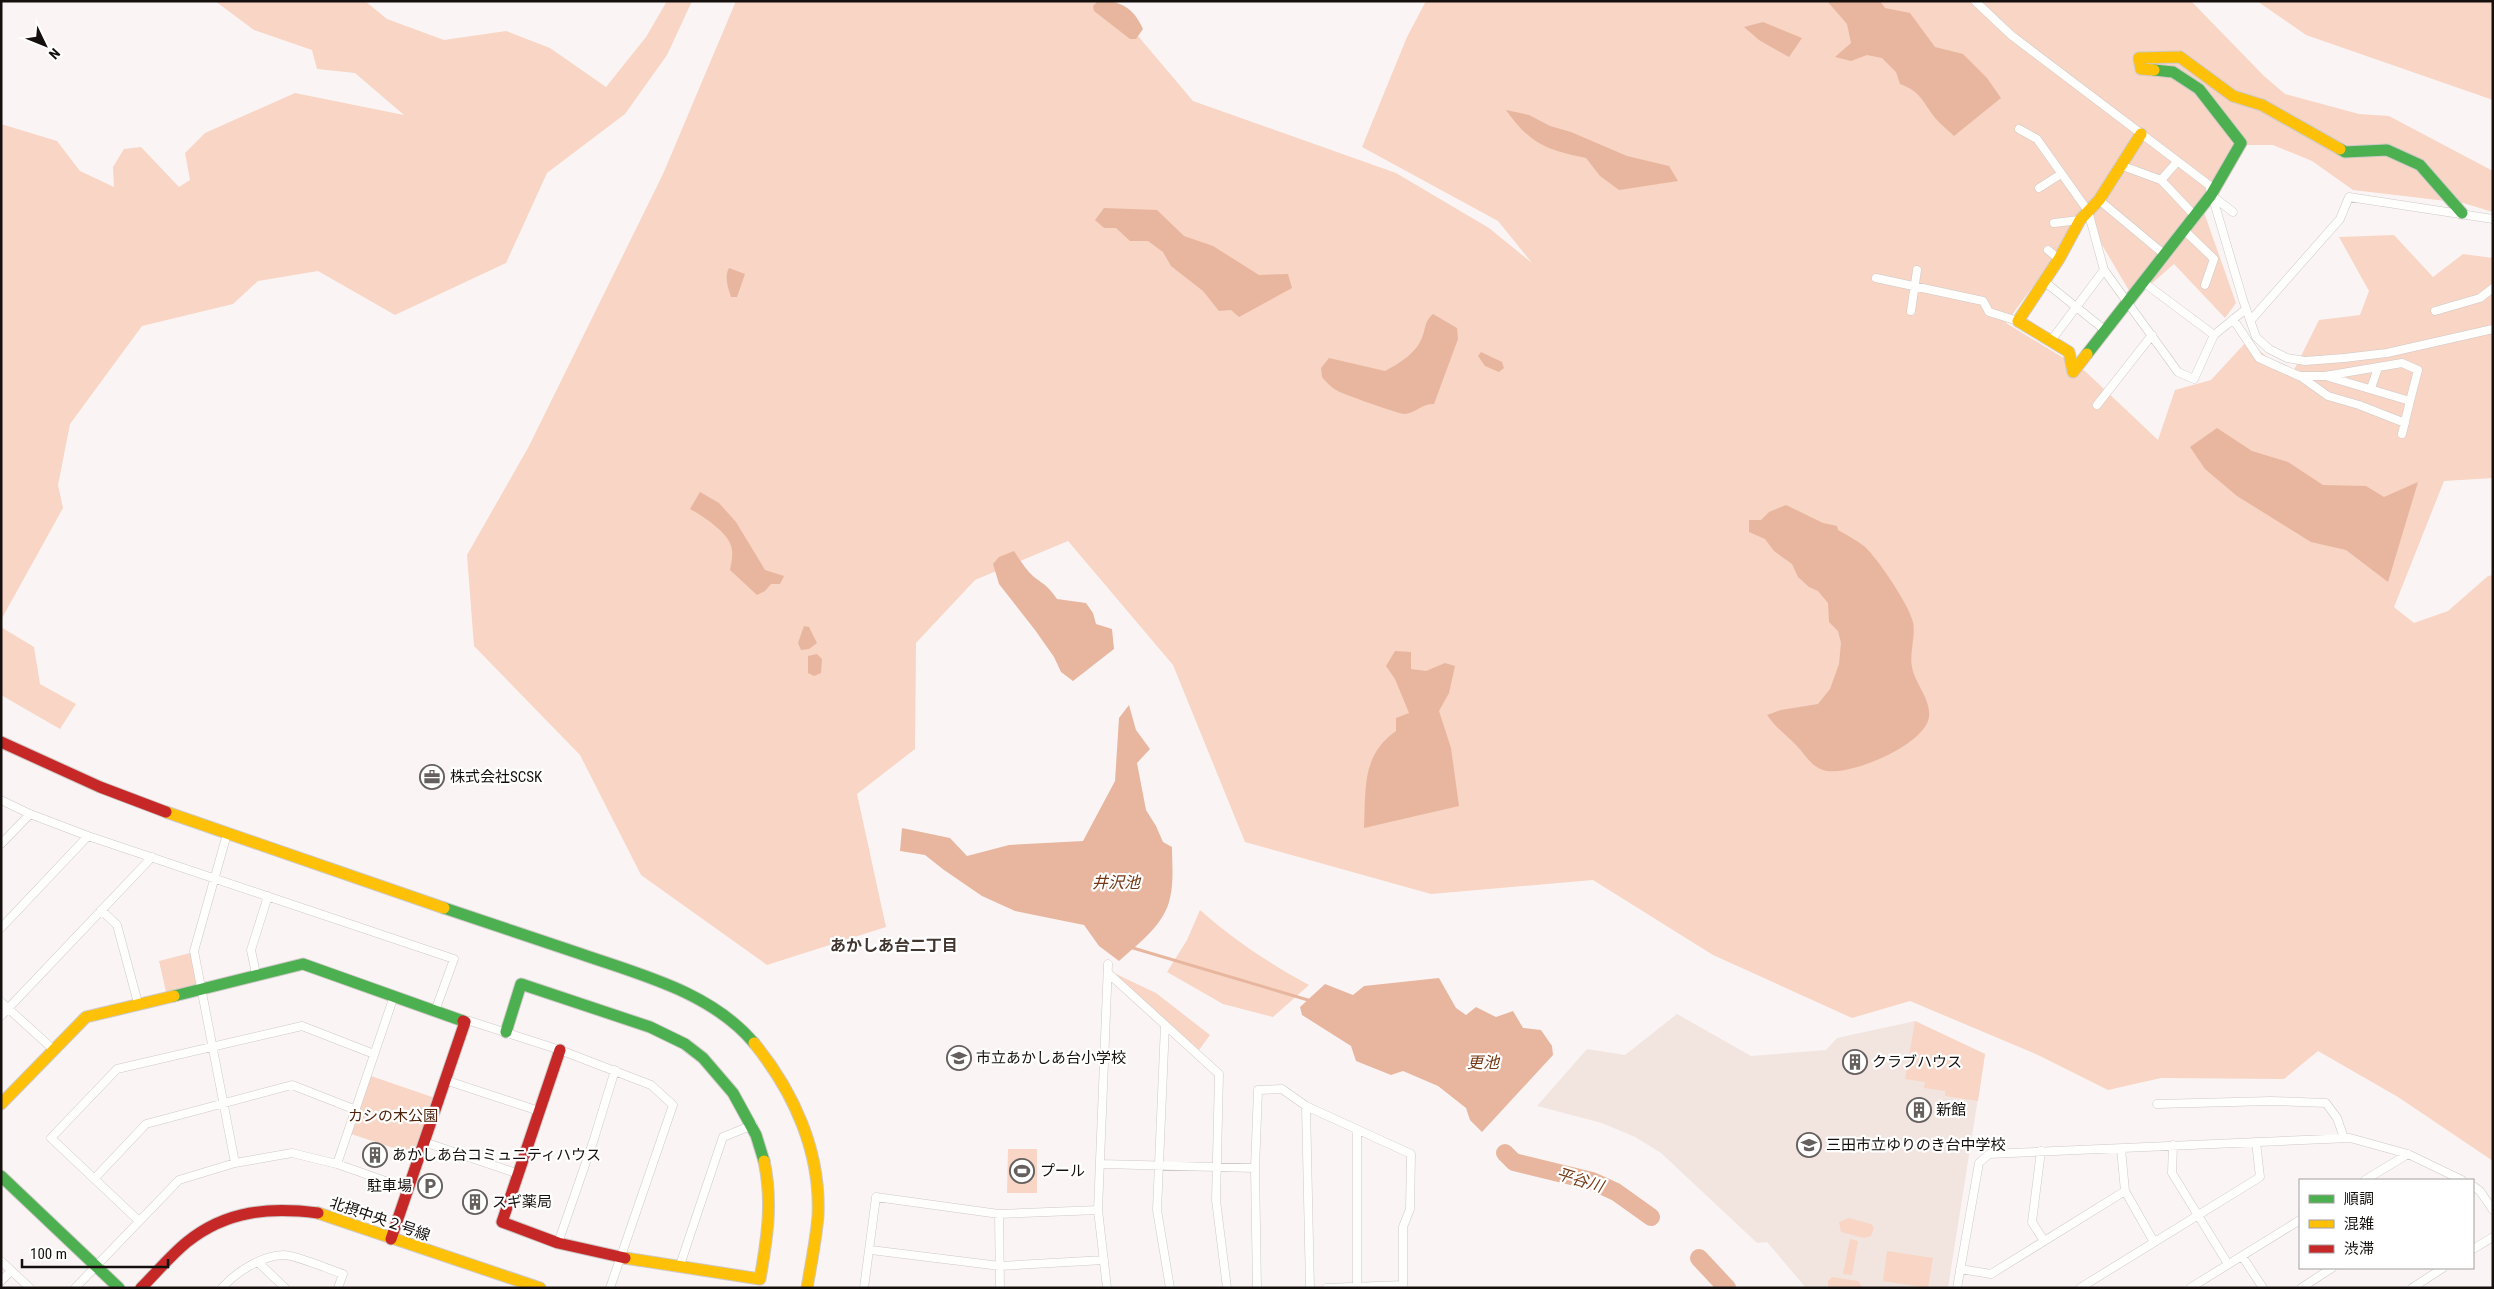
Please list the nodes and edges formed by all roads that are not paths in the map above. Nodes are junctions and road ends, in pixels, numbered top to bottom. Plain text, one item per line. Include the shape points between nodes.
1 (1975, 1) edge
2 (2019, 129) dead end
3 (2141, 134) junction
4 (2177, 162) junction
5 (2120, 165) junction
6 (2061, 174) junction
7 (2161, 180) junction
8 (2039, 188) dead end
9 (2211, 194) junction
10 (2099, 200) junction
11 (2088, 211) junction
12 (2233, 212) dead end
13 (2462, 213) junction
14 (2195, 216) junction
15 (2493, 219) edge
16 (2080, 220) junction
17 (2054, 223) dead end
18 (2184, 230) junction
19 (2048, 250) dead end
20 (2165, 255) junction
21 (2059, 259) junction
22 (1917, 270) dead end
23 (2104, 270) junction
24 (1876, 278) dead end
25 (2045, 282) junction
26 (2144, 282) junction
27 (2205, 285) dead end
28 (1914, 286) junction
29 (2493, 288) edge
30 (2129, 301) junction
31 (2076, 307) junction
32 (2246, 309) junction
33 (1911, 311) dead end
34 (2435, 311) dead end
35 (2234, 319) junction
36 (2251, 320) junction
37 (2018, 321) junction
38 (2493, 329) edge
39 (2106, 331) junction
40 (2214, 335) junction
41 (2152, 336) junction
42 (2050, 342) junction
43 (2378, 368) junction
44 (2299, 376) junction
45 (2325, 376) junction
46 (2371, 388) junction
47 (2410, 401) junction
48 (2097, 405) dead end
49 (2405, 423) junction
50 (2402, 434) dead end
51 (1, 742) edge
52 (1, 800) edge
53 (30, 814) junction
54 (227, 834) junction
55 (88, 836) junction
56 (1, 844) edge
57 (152, 857) junction
58 (214, 878) junction
59 (268, 896) junction
60 (101, 910) junction
61 (1, 928) edge
62 (1108, 964) dead end
63 (1108, 973) junction
64 (256, 974) junction
65 (201, 987) junction
66 (394, 996) junction
67 (1, 1002) edge
68 (138, 1003) junction
69 (8, 1008) junction
70 (435, 1011) junction
71 (1, 1016) edge
72 (465, 1022) junction
73 (1165, 1025) junction
74 (506, 1032) junction
75 (213, 1047) junction
76 (54, 1050) junction
77 (560, 1050) junction
78 (374, 1054) junction
79 (615, 1070) junction
80 (445, 1080) junction
81 (224, 1103) junction
82 (1, 1104) edge
83 (2157, 1104) dead end
84 (1306, 1106) junction
85 (356, 1110) junction
86 (539, 1111) junction
87 (753, 1126) junction
88 (1357, 1130) junction
89 (2344, 1138) junction
90 (424, 1142) junction
91 (2256, 1142) junction
92 (2173, 1145) junction
93 (2121, 1148) junction
94 (2041, 1151) junction
95 (2408, 1154) junction
96 (235, 1163) junction
97 (337, 1164) junction
98 (1101, 1164) junction
99 (1158, 1166) junction
100 (1218, 1167) junction
101 (1254, 1168) junction
102 (519, 1174) junction
103 (1, 1176) edge
104 (94, 1178) junction
105 (2367, 1179) edge
106 (2460, 1179) edge
107 (2474, 1187) edge
108 (408, 1189) junction
109 (2125, 1192) junction
110 (1098, 1210) junction
111 (2493, 1210) edge
112 (999, 1214) junction
113 (2198, 1216) junction
114 (139, 1221) junction
115 (2299, 1221) edge
116 (2493, 1237) edge
117 (390, 1239) junction
118 (2044, 1241) junction
119 (2154, 1242) junction
120 (558, 1243) junction
121 (2474, 1248) edge
122 (870, 1250) junction
123 (2242, 1256) junction
124 (619, 1257) junction
125 (1104, 1260) junction
126 (1, 1261) edge
127 (258, 1262) junction
128 (2228, 1264) junction
129 (680, 1265) junction
130 (96, 1266) junction
131 (1000, 1266) junction
132 (1960, 1269) junction
133 (2330, 1269) edge
134 (2441, 1269) edge
135 (11, 1271) junction
136 (1, 1281) edge
137 (1357, 1286) junction
138 (30, 1288) edge
139 (75, 1288) edge
140 (119, 1288) edge
141 (141, 1288) edge
142 (222, 1288) edge
143 (286, 1288) edge
144 (338, 1288) edge
145 (540, 1288) edge
146 (610, 1288) edge
147 (807, 1288) edge
148 (864, 1288) edge
149 (1000, 1288) edge
150 (1108, 1288) edge
151 (1170, 1288) edge
152 (1227, 1288) edge
153 (1257, 1288) edge
154 (1310, 1288) edge
155 (1326, 1288) edge
156 (1957, 1288) edge
157 (2080, 1288) edge
158 (2190, 1288) edge
159 (2263, 1288) edge
160 (2300, 1288) edge
161 (2412, 1288) edge

1 - 3 street via 2011,35
2 - 6 street via 2037,139
3 - 4 street
3 - 5 street
4 - 7 street
4 - 9 street via 2209,184
5 - 7 street
5 - 10 street
6 - 8 street
6 - 11 street
7 - 14 street
9 - 12 street
9 - 13 street via 2240,143 2200,89 2172,72 2141,69 2139,58 2180,57 2233,96 2262,105 2345,152 2387,150 2420,166
9 - 14 street
9 - 32 street
10 - 11 street
10 - 20 street
11 - 16 street
11 - 23 street
13 - 15 street
13 - 36 street via 2349,197 2340,219
14 - 18 street
16 - 17 street
16 - 21 street
18 - 20 street
18 - 27 street via 2214,259
19 - 21 street
20 - 26 street
21 - 25 street
22 - 28 street
23 - 30 street
23 - 31 street
24 - 28 street
25 - 31 street
25 - 37 street
26 - 30 street
26 - 40 street
28 - 33 street
28 - 37 street via 1983,301 1989,312
29 - 34 street via 2480,298
30 - 39 street
30 - 41 street
31 - 39 street
31 - 42 street
32 - 35 street
32 - 36 street
35 - 40 street
35 - 44 street via 2260,358
36 - 38 street via 2256,337 2269,349 2287,358 2304,361 2387,353
37 - 42 street
39 - 42 street via 2073,372 2068,352
40 - 41 street via 2194,380 2178,372
41 - 48 street
43 - 45 street
43 - 46 street
43 - 47 street via 2402,363 2418,370
44 - 45 street
44 - 49 street via 2328,396
45 - 46 street
46 - 47 street
47 - 49 street
49 - 50 street
51 - 54 street via 100,788
52 - 53 street
53 - 55 street
53 - 56 street
54 - 58 street
54 - 147 street via 659,981 705,1002 724,1016 758,1047 790,1093 802,1119 816,1178 818,1206
55 - 57 street
55 - 61 street
57 - 58 street
57 - 60 street
58 - 59 street
58 - 65 street via 194,951
59 - 64 street via 251,950
59 - 70 street via 454,959
60 - 68 street via 117,925
60 - 69 street
62 - 63 street
63 - 73 street
63 - 98 street
64 - 65 street
64 - 66 street via 303,964
65 - 68 street
65 - 75 street
66 - 70 street
66 - 78 street
67 - 69 street
68 - 76 street via 86,1017
69 - 71 street
69 - 76 street
70 - 72 street
72 - 74 street
72 - 80 street
73 - 99 street
73 - 100 street via 1219,1074
74 - 77 street
74 - 87 street via 521,984 643,1024 684,1044 712,1066 730,1086
75 - 78 street via 302,1026
75 - 81 street
75 - 104 street via 117,1069 52,1138
76 - 82 street
77 - 79 street
77 - 86 street
78 - 85 street
79 - 120 street
79 - 124 street via 651,1085 674,1105
80 - 86 street
80 - 90 street
81 - 85 street via 292,1085
81 - 96 street
81 - 104 street via 146,1124
83 - 89 street via 2326,1103 2337,1118
84 - 88 street
84 - 101 street via 1282,1089 1258,1090
84 - 154 street
85 - 97 street
86 - 102 street
87 - 129 street via 724,1137
87 - 129 street via 770,1202 760,1279
88 - 137 street
88 - 137 street via 1411,1154 1410,1209 1403,1227 1403,1284
89 - 91 street
89 - 95 street via 2368,1141
90 - 102 street
90 - 108 street
91 - 92 street
91 - 113 street via 2260,1178
92 - 93 street
92 - 113 street via 2172,1173
93 - 94 street
93 - 109 street
94 - 118 street via 2032,1222
94 - 132 street via 1989,1154 1980,1163
95 - 105 street
95 - 106 street
96 - 97 street via 292,1153
96 - 114 street via 179,1180
97 - 108 street
98 - 99 street
98 - 110 street
99 - 100 street
99 - 151 street via 1157,1210
100 - 101 street
100 - 152 street via 1216,1200
101 - 153 street
102 - 120 street via 502,1222
103 - 130 street
104 - 114 street
107 - 111 street
108 - 117 street
109 - 118 street
109 - 119 street
110 - 112 street
110 - 125 street
112 - 122 street via 876,1197
112 - 131 street
113 - 119 street
113 - 128 street
114 - 130 street
115 - 123 street
116 - 121 street
117 - 141 street, 北摂中央２号線 via 322,1214 282,1209 245,1214 214,1224 187,1242
117 - 145 street, 北摂中央２号線
118 - 132 street via 1991,1274
119 - 157 street
120 - 124 street
122 - 131 street
122 - 148 street
123 - 128 street
123 - 159 street
124 - 129 street
124 - 146 street
125 - 131 street
125 - 150 street
126 - 135 street
127 - 142 street via 234,1275
127 - 143 street
127 - 144 street via 284,1254 342,1274
128 - 158 street
130 - 139 street
130 - 140 street
131 - 149 street
132 - 156 street
133 - 160 street
134 - 161 street
135 - 136 street
135 - 138 street
137 - 155 street

